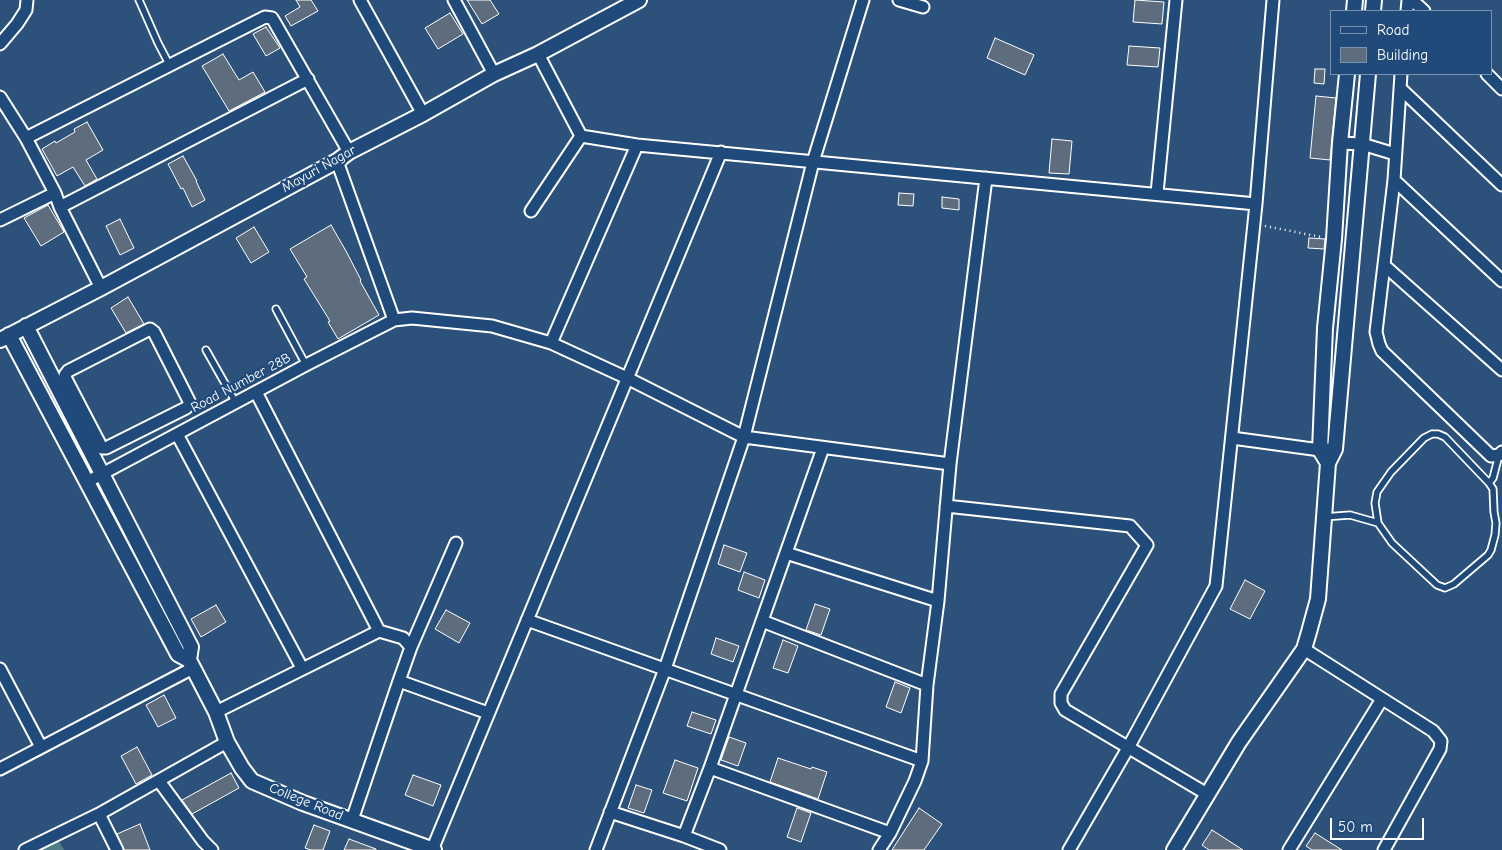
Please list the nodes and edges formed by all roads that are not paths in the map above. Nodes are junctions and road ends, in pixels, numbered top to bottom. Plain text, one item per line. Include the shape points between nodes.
1 (27, 0) edge
2 (139, 0) edge
3 (360, 0) edge
4 (454, 0) edge
5 (639, 0) edge
6 (863, 0) edge
7 (899, 0) edge
8 (1176, 0) edge
9 (1273, 0) edge
10 (1412, 0) edge
11 (923, 7) dead end
12 (1423, 10) edge
13 (0, 44) edge
14 (538, 54) junction
15 (170, 66) junction
16 (494, 74) junction
17 (1347, 75) edge
18 (1368, 75) edge
19 (1401, 75) edge
20 (1488, 75) edge
21 (308, 79) junction
22 (1400, 88) junction
23 (1502, 89) edge
24 (0, 97) edge
25 (423, 114) junction
26 (581, 136) junction
27 (26, 138) junction
28 (1340, 143) junction
29 (1362, 144) junction
30 (637, 145) junction
31 (720, 152) junction
32 (1395, 154) junction
33 (343, 156) junction
34 (812, 162) junction
35 (986, 178) junction
36 (1394, 180) junction
37 (1502, 185) edge
38 (56, 193) junction
39 (1157, 193) junction
40 (1256, 204) junction
41 (60, 207) junction
42 (531, 211) dead end
43 (0, 220) edge
44 (1385, 266) junction
45 (1502, 281) edge
46 (101, 288) junction
47 (276, 309) dead end
48 (394, 320) junction
49 (26, 326) junction
50 (4, 338) edge
51 (551, 343) junction
52 (206, 350) dead end
53 (306, 365) junction
54 (1502, 370) edge
55 (627, 378) junction
56 (256, 392) junction
57 (236, 403) junction
58 (81, 420) junction
59 (60, 432) junction
60 (177, 434) junction
61 (744, 437) junction
62 (1232, 438) junction
63 (823, 448) junction
64 (1336, 449) junction
65 (1320, 450) junction
66 (1500, 453) edge
67 (1328, 463) junction
68 (950, 464) junction
69 (102, 474) junction
70 (87, 482) junction
71 (1489, 483) junction
72 (946, 506) junction
73 (1323, 517) junction
74 (1378, 523) junction
75 (456, 543) dead end
76 (786, 553) junction
77 (938, 601) junction
78 (527, 620) junction
79 (762, 621) junction
80 (379, 631) junction
81 (411, 647) junction
82 (1304, 650) junction
83 (191, 664) junction
84 (302, 668) junction
85 (0, 669) edge
86 (665, 669) junction
87 (399, 681) junction
88 (927, 685) junction
89 (736, 694) junction
90 (1382, 700) junction
91 (216, 712) junction
92 (488, 713) junction
93 (228, 742) junction
94 (41, 747) junction
95 (1128, 748) junction
96 (922, 761) junction
97 (0, 768) edge
98 (710, 768) junction
99 (159, 781) junction
100 (1207, 794) junction
101 (610, 812) junction
102 (99, 814) junction
103 (352, 820) junction
104 (890, 833) junction
105 (684, 836) junction
106 (25, 850) edge
107 (117, 850) edge
108 (212, 850) edge
109 (433, 850) edge
110 (596, 850) edge
111 (720, 850) edge
112 (879, 850) edge
113 (1070, 850) edge
114 (1174, 850) edge
115 (1289, 850) edge
116 (1384, 850) edge

1 - 13 street via 26,10
2 - 15 lane
3 - 25 street
4 - 16 street
5 - 14 street, Mayuri Nagar
6 - 34 street
7 - 11 street
8 - 39 street
9 - 40 street
10 - 12 street
14 - 16 street, Mayuri Nagar
14 - 26 street
15 - 21 street via 265,16 275,22
15 - 27 street
16 - 25 street, Mayuri Nagar
17 - 28 street
18 - 29 street
19 - 22 street
20 - 23 street
21 - 33 street
21 - 41 street
22 - 32 street
22 - 37 street
24 - 27 street
25 - 33 street, Mayuri Nagar
26 - 30 street
26 - 42 street
27 - 38 street
28 - 29 street
28 - 65 street via 1325,328
29 - 32 street
29 - 64 street
30 - 31 street
30 - 51 street
31 - 34 street
31 - 55 street
32 - 36 street
33 - 46 street, Mayuri Nagar
33 - 48 street
34 - 35 street
34 - 61 street
35 - 39 street
35 - 68 street
36 - 44 street
36 - 45 street
38 - 41 street
38 - 43 street
39 - 40 street
40 - 62 street
41 - 46 street
44 - 54 street
44 - 66 street via 1376,332 1382,351 1491,456
46 - 49 street, Mayuri Nagar
47 - 53 lane
48 - 51 street via 412,318 492,326
48 - 53 street, Road Number 28B
49 - 50 street, Mayuri Nagar
49 - 58 street
50 - 59 street
51 - 55 street
52 - 57 lane
53 - 56 street, Road Number 28B
55 - 61 street
55 - 78 street
56 - 57 street, Road Number 28B
56 - 80 street
57 - 60 street, Road Number 28B
58 - 58 street via 65,375 152,330 189,405 104,449
58 - 59 street
58 - 69 street
59 - 70 street
60 - 69 street, Road Number 28B
60 - 84 street
61 - 63 street
61 - 86 street
62 - 65 street
62 - 95 street via 1216,586
63 - 68 street
63 - 76 street
64 - 65 street
64 - 67 street
65 - 67 street
66 - 71 lane
67 - 73 street
68 - 72 street
69 - 70 street, Road Number 28B
69 - 83 street via 192,647
70 - 83 street via 178,654
71 - 74 lane via 1444,437 1432,434 1424,438 1391,472 1377,492
71 - 74 lane via 1493,489 1496,523 1491,550 1476,566 1445,588 1437,585 1392,543
72 - 77 street
72 - 95 street via 1130,526 1147,544 1061,694 1065,710
73 - 74 lane via 1350,515
73 - 82 street via 1318,599
75 - 81 street
76 - 77 street
76 - 79 street
77 - 88 street
78 - 86 street
78 - 92 street
79 - 88 street
79 - 89 street
80 - 81 street via 403,638
80 - 84 street
81 - 87 street
82 - 90 street
82 - 100 street via 1238,742
83 - 91 street, College Road
83 - 94 street
84 - 91 street
85 - 94 street
86 - 89 street
86 - 101 street
87 - 92 street
87 - 103 street
88 - 96 street
89 - 96 street
89 - 98 street
90 - 115 street
90 - 116 street via 1433,731 1441,741 1440,749
91 - 93 street, College Road
92 - 109 street
93 - 99 street
93 - 103 street, College Road via 252,780
94 - 97 street
95 - 100 street
95 - 113 street
96 - 104 street
98 - 104 street
98 - 105 street
99 - 102 street
99 - 108 street
100 - 114 street
101 - 105 street
101 - 110 street
102 - 106 street
102 - 107 street
103 - 109 street, College Road
104 - 112 street
105 - 111 street

